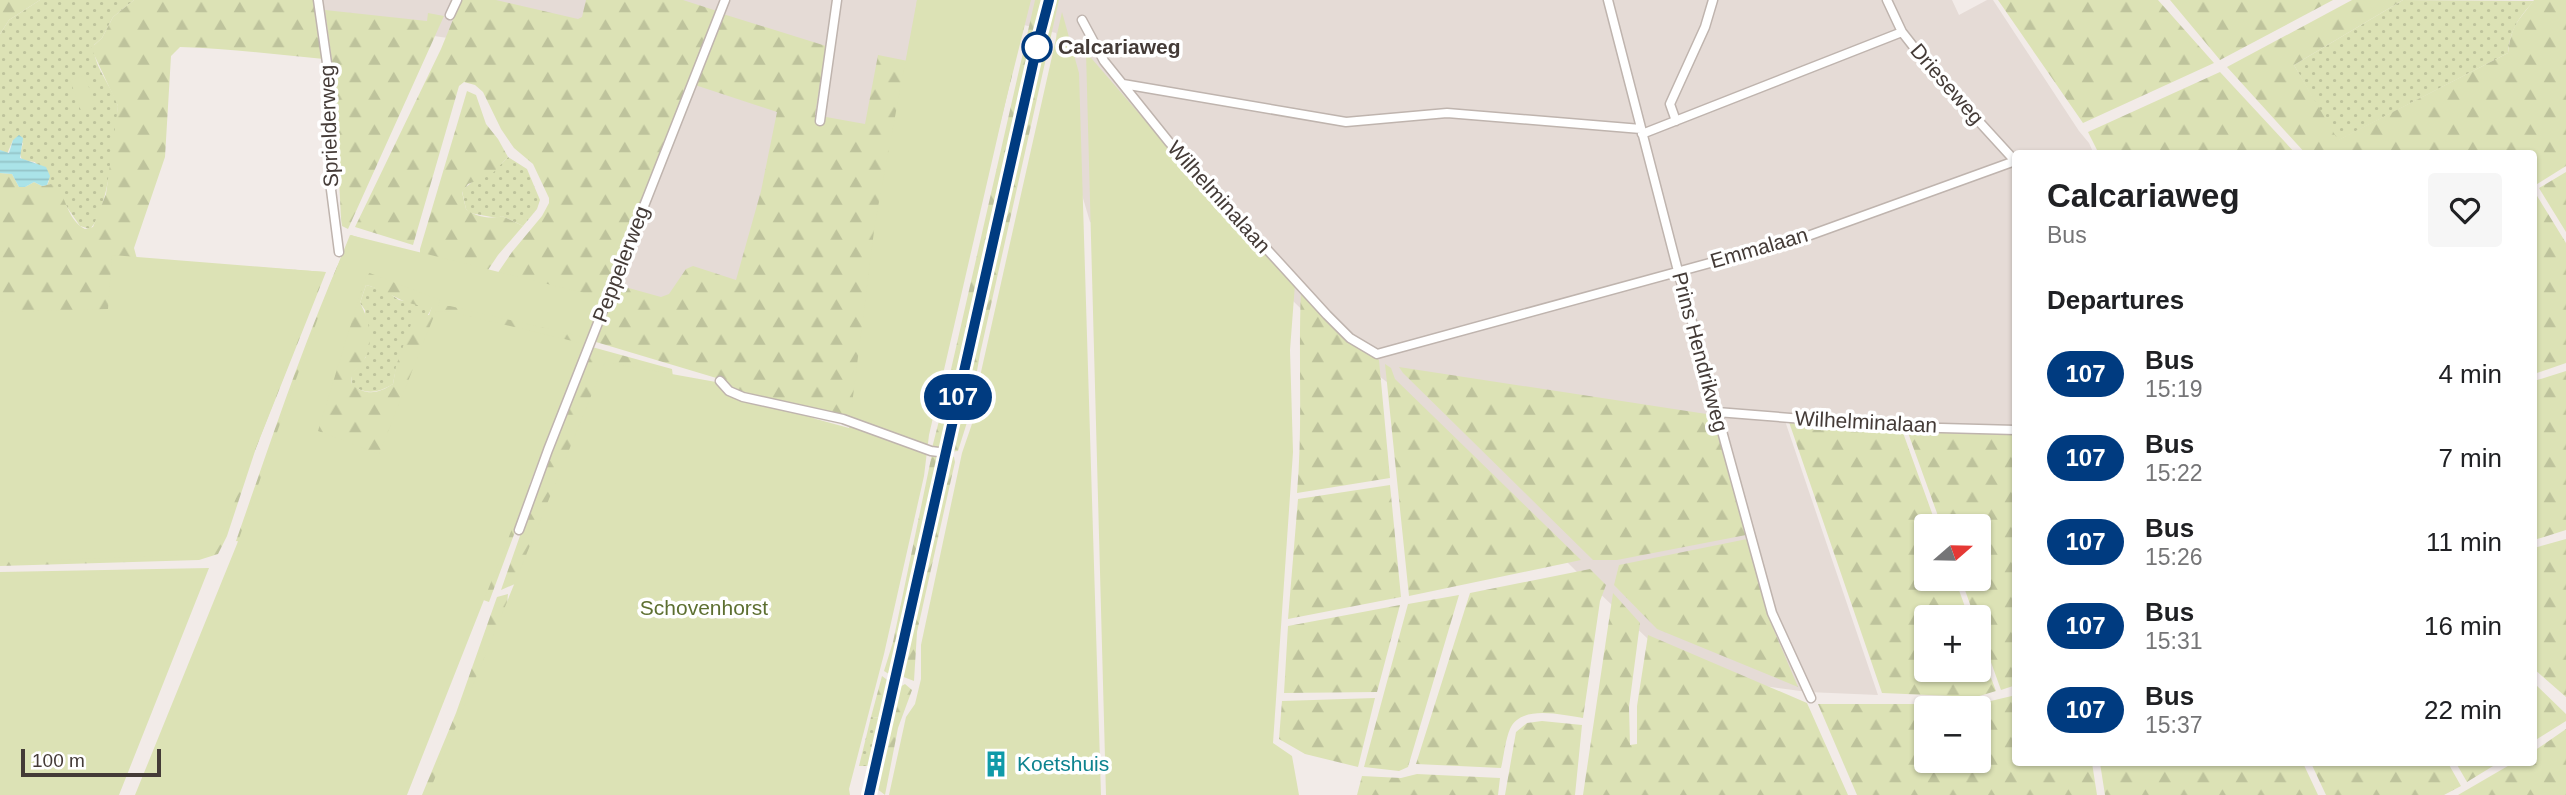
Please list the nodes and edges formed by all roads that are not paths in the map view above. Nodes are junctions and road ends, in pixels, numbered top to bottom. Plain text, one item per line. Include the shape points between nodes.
1 (318, 0) edge
2 (457, 0) edge
3 (725, 0) edge
4 (837, 0) edge
5 (1608, 0) edge
6 (1713, 0) edge
7 (1886, 0) edge
8 (1048, 2) edge
9 (450, 15) dead end
10 (1082, 20) dead end
11 (1902, 32) junction
12 (1123, 84) junction
13 (820, 121) dead end
14 (1676, 121) junction
15 (1642, 132) junction
16 (2012, 158) edge
17 (2012, 163) edge
18 (339, 252) dead end
19 (1678, 271) junction
20 (1377, 355) joint
21 (720, 381) dead end
22 (1717, 412) junction
23 (2012, 430) edge
24 (946, 453) junction
25 (519, 530) dead end
26 (1811, 698) dead end
27 (869, 795) edge

1 - 18 street, Sprielderweg via 328,70 330,181
2 - 9 street
3 - 25 street, Peppelerweg
4 - 13 street
5 - 15 street, Prins Hendrikweg
6 - 14 street via 1670,104
7 - 11 street, Drieseweg
8 - 24 main road
10 - 12 street, Wilhelminalaan via 1104,61
11 - 14 street
11 - 16 street, Drieseweg
12 - 15 street via 1346,122 1447,113
12 - 20 street, Wilhelminalaan via 1168,142 1327,315 1350,338
14 - 15 street
15 - 19 street, Prins Hendrikweg
17 - 19 street, Emmalaan via 1805,237
19 - 20 street, Emmalaan
19 - 22 street, Prins Hendrikweg
21 - 24 street via 743,397 843,419
22 - 23 street, Wilhelminalaan via 1904,427
22 - 26 street, Prins Hendrikweg via 1772,613
24 - 27 main road

